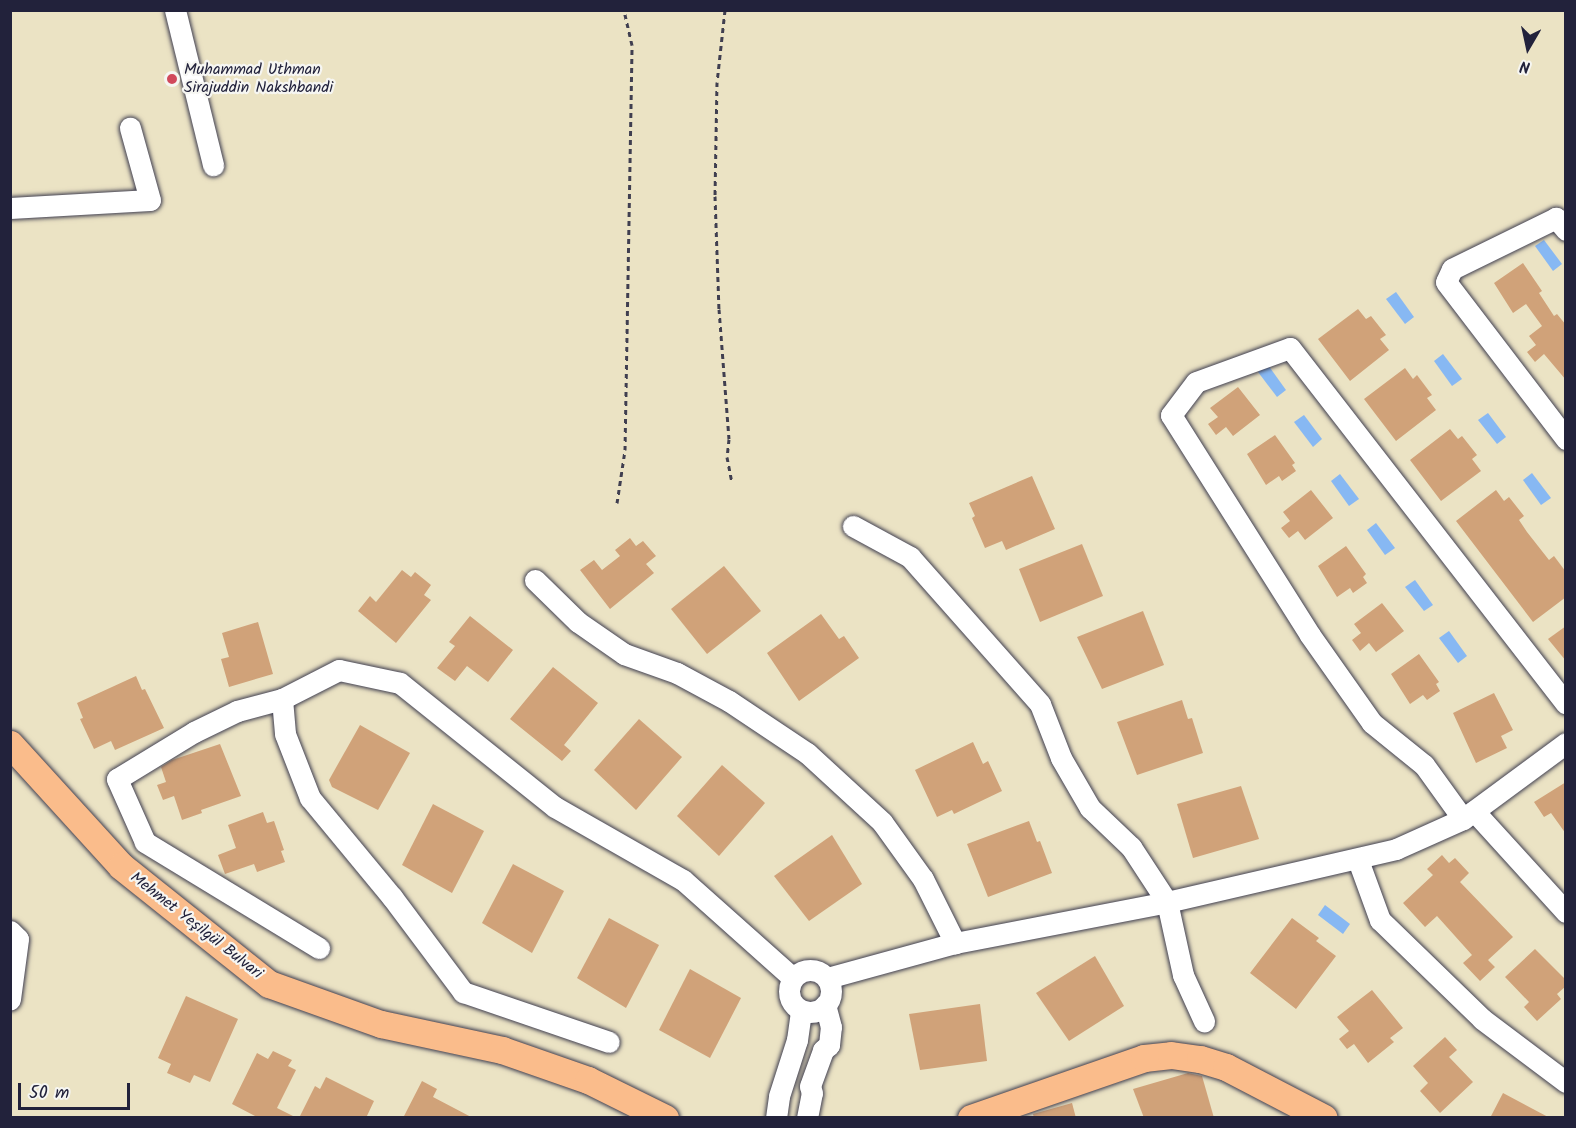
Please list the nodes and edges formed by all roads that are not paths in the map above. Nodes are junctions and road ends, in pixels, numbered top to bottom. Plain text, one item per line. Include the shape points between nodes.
1 (175, 10) edge
2 (130, 128) dead end
3 (213, 165) dead end
4 (10, 208) edge
5 (1566, 230) edge
6 (1566, 439) edge
7 (853, 526) dead end
8 (535, 580) dead end
9 (282, 699) junction
10 (1566, 704) edge
11 (10, 744) edge
12 (1566, 744) edge
13 (10, 767) edge
14 (1468, 815) junction
15 (1358, 860) junction
16 (1167, 902) junction
17 (1566, 912) edge
18 (10, 932) edge
19 (954, 943) junction
20 (318, 948) dead end
21 (794, 978) junction
22 (827, 978) junction
23 (10, 999) edge
24 (825, 1005) junction
25 (801, 1010) junction
26 (1204, 1021) dead end
27 (609, 1042) dead end
28 (1566, 1082) edge
29 (624, 1118) edge
30 (665, 1118) edge
31 (776, 1118) edge
32 (807, 1118) edge
33 (970, 1118) edge
34 (1324, 1118) edge

1 - 3 street
2 - 4 street via 150,200
5 - 6 street via 1556,218 1452,269 1446,282
7 - 16 street via 910,557 1040,704 1061,758 1090,808 1131,847
8 - 19 street via 578,622 624,654 677,673 729,701 807,753 882,822 923,879
9 - 20 street via 237,711 194,732 117,780 145,842
9 - 21 street via 339,670 400,683 555,807 683,880
9 - 27 street via 285,734 310,798 392,897 463,992
10 - 14 street via 1290,348 1196,382 1171,415 1310,635 1372,723 1424,765
11 - 30 main road, Mehmet Yeşilgül Bulvari via 121,866 269,984 381,1024 502,1050 588,1080
12 - 14 street
13 - 29 main road, Mehmet Yeşilgül Bulvari via 111,876 262,997 377,1037 499,1063
14 - 15 street via 1396,849
14 - 17 street
15 - 16 street
15 - 28 street via 1380,920 1482,1019
16 - 19 street
16 - 26 street via 1183,975
18 - 23 street via 18,939
19 - 22 street
21 - 22 street via 806,970 815,970
21 - 25 street via 790,998
22 - 24 street via 831,991
24 - 25 street via 816,1011
24 - 32 street via 831,1027 829,1045 823,1050 810,1086
25 - 31 street
33 - 34 main road via 1144,1058 1171,1055 1226,1067

